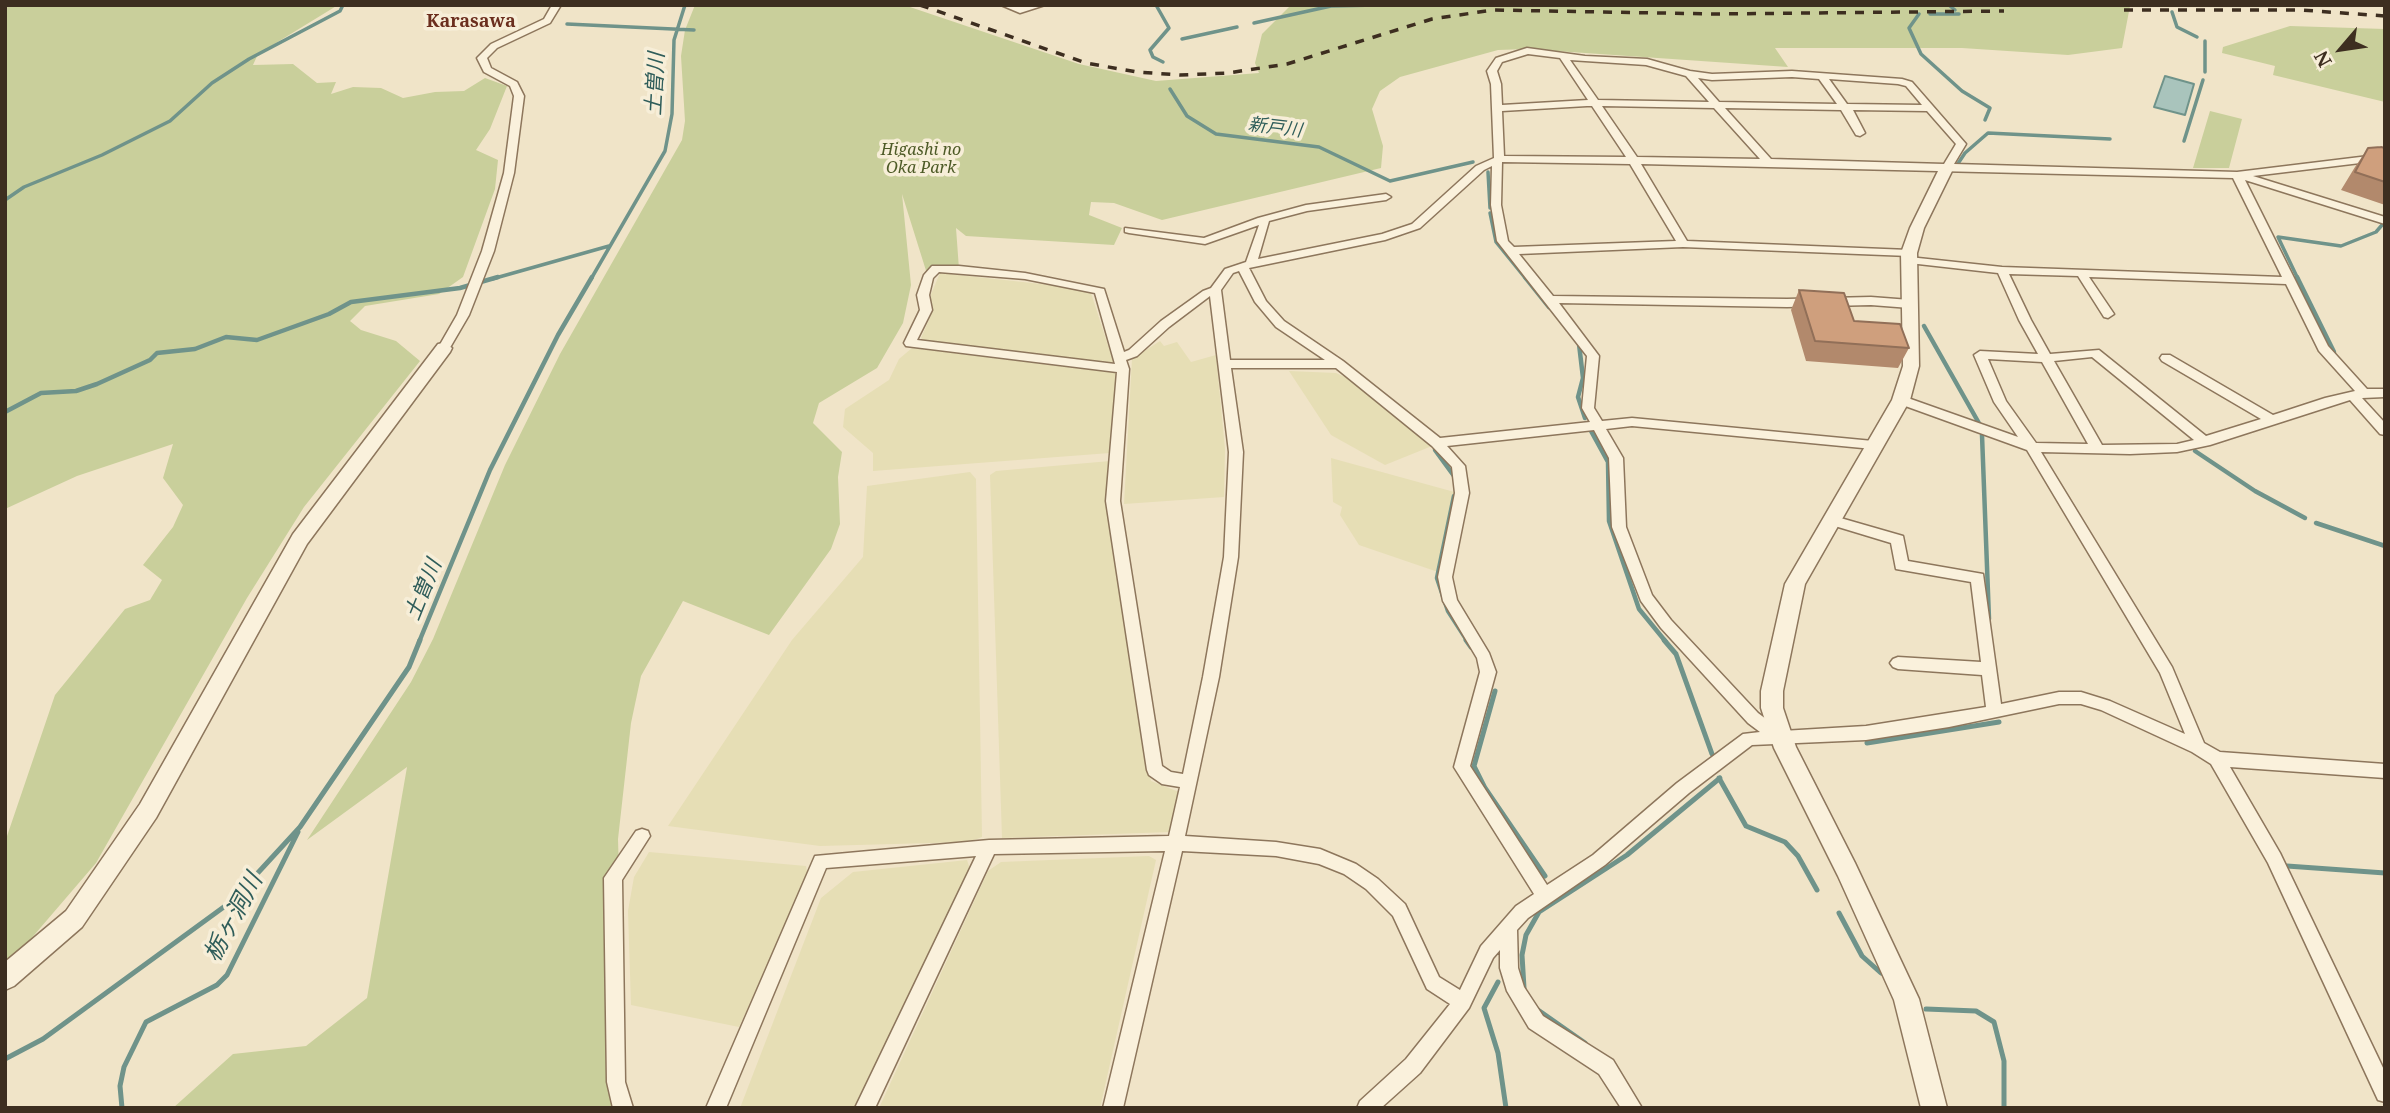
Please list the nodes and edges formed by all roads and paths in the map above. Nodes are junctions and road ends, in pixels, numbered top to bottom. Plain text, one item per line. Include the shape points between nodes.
1 (556, 5) edge
2 (1005, 5) edge
3 (1041, 5) edge
4 (1563, 56) junction
5 (1689, 74) junction
6 (1822, 76) junction
7 (1595, 104) junction
8 (1718, 107) junction
9 (1497, 108) junction
10 (1846, 108) junction
11 (1930, 108) junction
12 (1860, 134) dead end
13 (2385, 157) edge
14 (1498, 160) junction
15 (1634, 160) junction
16 (1768, 162) junction
17 (1946, 169) junction
18 (2237, 175) junction
19 (1386, 197) dead end
20 (1262, 220) junction
21 (2385, 221) edge
22 (1129, 230) dead end
23 (1683, 244) junction
24 (1509, 251) junction
25 (1909, 256) junction
26 (1246, 265) junction
27 (2002, 270) junction
28 (2082, 274) junction
29 (2290, 281) junction
30 (1215, 290) junction
31 (1549, 299) junction
32 (1910, 304) junction
33 (2108, 314) dead end
34 (444, 348) joint
35 (2049, 358) junction
36 (2166, 358) dead end
37 (1225, 363) junction
38 (1121, 364) junction
39 (1339, 364) junction
40 (2385, 393) edge
41 (2358, 394) junction
42 (1901, 400) junction
43 (2272, 420) junction
44 (1596, 424) junction
45 (2385, 431) edge
46 (2204, 442) junction
47 (1437, 443) junction
48 (1873, 445) junction
49 (2032, 447) junction
50 (2097, 448) junction
51 (1830, 520) junction
52 (1898, 663) dead end
53 (1989, 669) junction
54 (1994, 712) junction
55 (1781, 738) junction
56 (2198, 747) junction
57 (2217, 759) junction
58 (2385, 771) edge
59 (1190, 781) junction
60 (642, 835) dead end
61 (1175, 843) junction
62 (989, 847) junction
63 (1545, 897) junction
64 (1509, 931) junction
65 (5, 978) edge
66 (1463, 1002) junction
67 (2385, 1093) edge
68 (623, 1108) edge
69 (716, 1108) edge
70 (865, 1108) edge
71 (1113, 1108) edge
72 (1367, 1108) edge
73 (1632, 1108) edge
74 (1934, 1108) edge

1 - 34 street via 547,21 494,46 482,58 486,71 514,84 519,96 509,173 488,251 463,315
2 - 3 street via 1020,10
4 - 5 street via 1647,62
4 - 7 street
4 - 9 street via 1527,51 1499,60 1492,71
5 - 6 street
5 - 8 street
6 - 10 street
6 - 11 street via 1899,81 1909,84
7 - 8 street
7 - 9 street
7 - 15 street
8 - 10 street
8 - 16 street
9 - 14 street
10 - 11 street
10 - 12 street
11 - 17 street via 1961,144
13 - 18 street
14 - 15 street
14 - 24 street via 1496,205
14 - 26 street via 1480,168 1416,226 1385,237
15 - 16 street
15 - 23 street
16 - 17 street
17 - 18 street
17 - 25 street via 1917,228
18 - 21 street
18 - 29 street
19 - 20 street via 1306,208
20 - 22 street via 1205,241
20 - 26 street via 1265,223
23 - 24 street
23 - 25 street
24 - 31 street
25 - 27 street
25 - 32 street
26 - 30 street via 1229,271
26 - 39 street via 1261,302 1280,324
27 - 28 street
27 - 35 street
28 - 29 street
28 - 33 street
29 - 41 street via 2323,348
30 - 37 street
30 - 38 street via 1165,324
31 - 32 street
31 - 44 street via 1592,356 1588,408
32 - 42 street via 1911,366
34 - 65 street via 300,539 148,811 74,919
35 - 46 street via 2095,353
35 - 49 street via 1980,355 2000,402
35 - 50 street
36 - 43 street
37 - 39 street
37 - 59 street via 1236,452 1231,557
38 - 38 street via 910,343 926,310 923,295 928,277 936,268 959,269 1100,291
38 - 59 street via 1113,501 1124,587 1155,770 1168,779
39 - 47 street
40 - 41 street
41 - 43 street
41 - 45 street
42 - 48 street
42 - 49 street
43 - 46 street
44 - 47 street
44 - 48 street via 1632,422
44 - 55 street via 1616,458 1619,527 1646,597 1753,718
46 - 50 street via 2177,449
47 - 63 street via 1458,466 1461,477 1447,589 1488,672 1462,767
48 - 51 street
49 - 50 street
49 - 56 street via 2167,671
51 - 53 street via 1898,540 1901,565 1978,578
51 - 55 street via 1795,584 1785,623 1772,691
52 - 53 street
53 - 54 street
54 - 55 street via 1866,733
54 - 56 street via 2081,698
55 - 63 street via 1749,740 1599,860
55 - 74 street via 1906,999
56 - 57 street
57 - 58 street
57 - 67 street via 2274,858
59 - 61 street
60 - 68 street via 613,878 617,1082
61 - 62 street
61 - 66 street via 1276,849 1320,857 1350,869 1399,910 1433,983
61 - 71 street
62 - 69 street via 821,861
62 - 70 street
63 - 64 street via 1522,912
64 - 66 street via 1488,952
64 - 73 street via 1509,968 1516,991 1536,1022 1606,1067
66 - 72 street via 1413,1066

